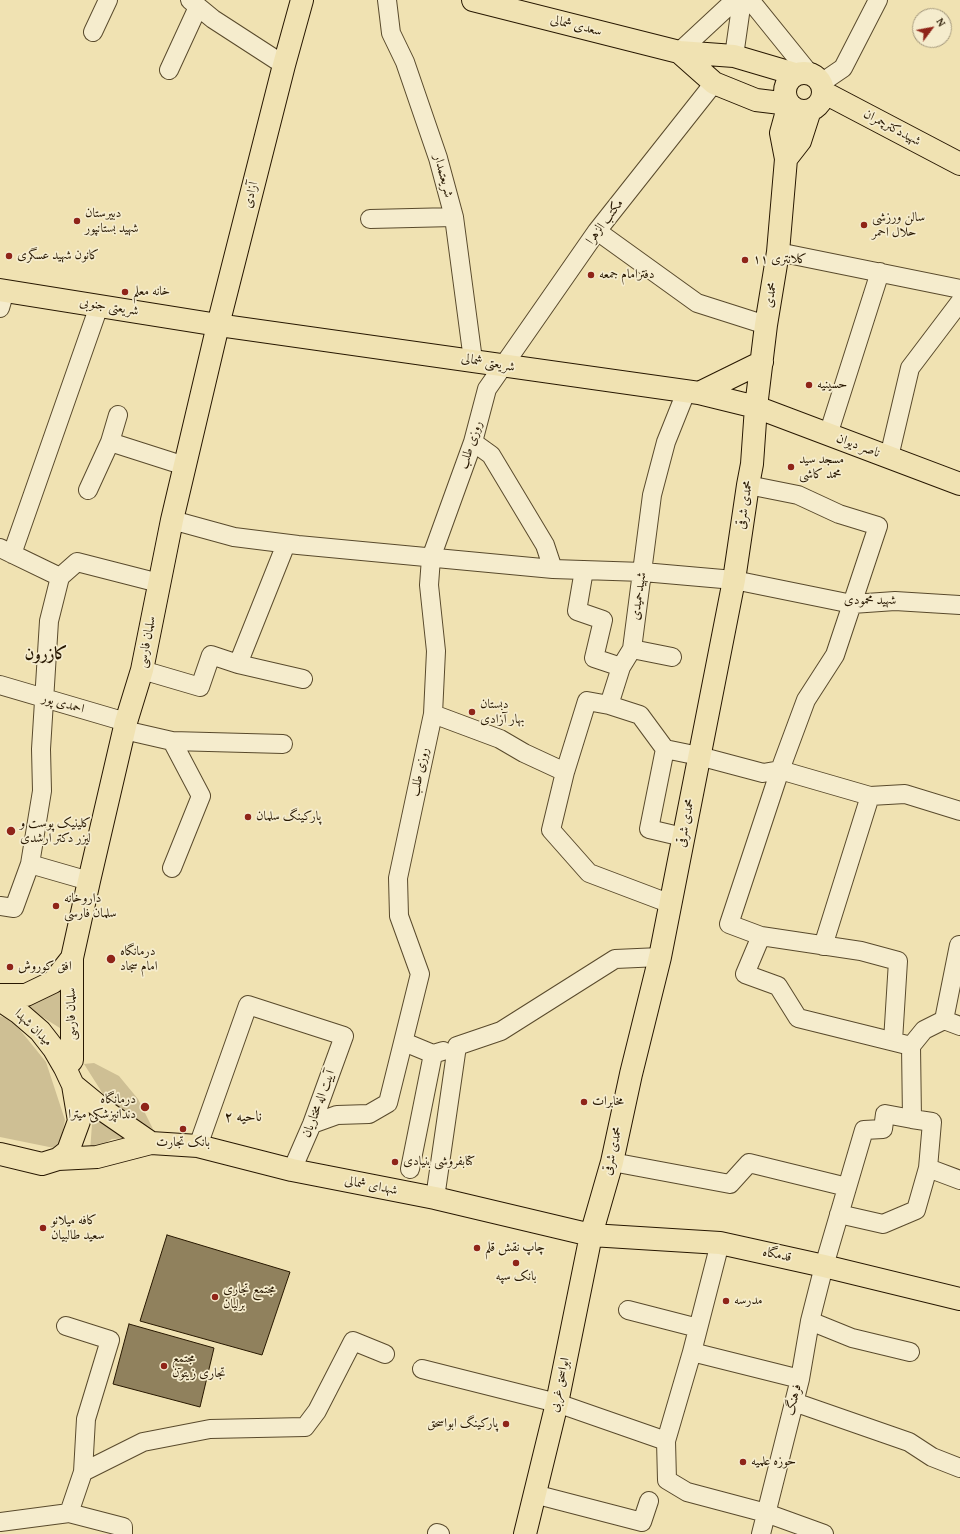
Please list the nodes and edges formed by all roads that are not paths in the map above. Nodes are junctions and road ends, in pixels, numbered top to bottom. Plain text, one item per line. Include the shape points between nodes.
1 (108, 0) edge
2 (289, 0) edge
3 (302, 0) edge
4 (387, 0) edge
5 (474, 0) edge
6 (735, 0) edge
7 (742, 0) edge
8 (750, 0) edge
9 (878, 0) edge
10 (194, 4) edge
11 (93, 32) dead end
12 (679, 52) junction
13 (734, 56) junction
14 (284, 65) junction
15 (169, 70) dead end
16 (812, 81) junction
17 (714, 83) junction
18 (734, 92) junction
19 (789, 104) junction
20 (810, 110) junction
21 (786, 159) junction
22 (960, 164) edge
23 (454, 217) junction
24 (370, 219) dead end
25 (597, 231) junction
26 (778, 252) junction
27 (880, 272) junction
28 (960, 289) edge
29 (2, 296) edge
30 (960, 302) edge
31 (99, 306) junction
32 (218, 325) junction
33 (766, 325) junction
34 (473, 360) junction
35 (762, 362) junction
36 (503, 366) junction
37 (693, 393) junction
38 (756, 407) junction
39 (118, 415) dead end
40 (828, 434) junction
41 (110, 442) junction
42 (473, 442) junction
43 (889, 457) junction
44 (185, 466) junction
45 (748, 484) junction
46 (960, 484) edge
47 (88, 490) dead end
48 (172, 520) junction
49 (286, 544) junction
50 (6, 551) edge
51 (431, 558) junction
52 (554, 569) junction
53 (584, 570) junction
54 (643, 572) junction
55 (60, 577) junction
56 (734, 580) junction
57 (159, 583) junction
58 (852, 604) junction
59 (960, 605) edge
60 (632, 649) junction
61 (672, 657) dead end
62 (238, 664) junction
63 (621, 668) junction
64 (142, 670) junction
65 (303, 679) dead end
66 (0, 685) edge
67 (45, 699) junction
68 (609, 705) junction
69 (433, 714) junction
70 (125, 726) junction
71 (172, 741) junction
72 (283, 744) dead end
73 (665, 749) junction
74 (699, 756) junction
75 (780, 770) junction
76 (565, 772) junction
77 (870, 796) junction
78 (960, 811) edge
79 (683, 837) junction
80 (30, 864) junction
81 (172, 868) dead end
82 (89, 881) junction
83 (670, 904) junction
84 (0, 906) edge
85 (761, 936) junction
86 (959, 945) edge
87 (823, 946) junction
88 (660, 957) junction
89 (72, 958) junction
90 (0, 995) edge
91 (0, 1000) edge
92 (952, 1023) edge
93 (404, 1042) junction
94 (893, 1042) junction
95 (457, 1046) junction
96 (911, 1046) junction
97 (433, 1054) junction
98 (69, 1077) junction
99 (912, 1119) junction
100 (312, 1124) junction
101 (151, 1143) junction
102 (198, 1146) junction
103 (0, 1154) edge
104 (58, 1158) junction
105 (612, 1162) junction
106 (928, 1168) junction
107 (410, 1169) dead end
108 (292, 1170) junction
109 (960, 1180) edge
110 (847, 1186) junction
111 (435, 1198) junction
112 (839, 1214) junction
113 (591, 1235) junction
114 (720, 1243) junction
115 (824, 1266) junction
116 (960, 1299) edge
117 (628, 1310) dead end
118 (810, 1321) junction
119 (66, 1326) dead end
120 (698, 1328) junction
121 (692, 1352) junction
122 (910, 1352) dead end
123 (384, 1354) dead end
124 (422, 1369) dead end
125 (800, 1379) junction
126 (794, 1402) junction
127 (557, 1403) junction
128 (666, 1440) junction
129 (960, 1468) edge
130 (83, 1472) junction
131 (534, 1494) junction
132 (648, 1501) dead end
133 (69, 1513) junction
134 (766, 1513) junction
135 (0, 1522) edge
136 (123, 1534) edge
137 (525, 1534) edge
138 (761, 1534) edge
139 (824, 1534) edge

1 - 11 street
2 - 14 main road, آزادی
3 - 14 main road, آزادی
4 - 23 street, شریعتمدار via 391,33 405,62 431,136
5 - 12 main road, سعدی شمالی
6 - 12 street
7 - 13 street
8 - 16 street
9 - 16 street via 843,68
10 - 14 street via 212,19
10 - 15 street
12 - 13 main road, سعدی شمالی
12 - 17 main road
13 - 16 main road, شهیددکترچمران
13 - 18 main road via 731,80
14 - 32 main road, آزادی
16 - 19 main road via 788,80 785,96
16 - 20 main road via 817,106
16 - 22 main road, شهیددکترچمران
17 - 18 main road
17 - 25 street, مکتب الزهرا
18 - 19 main road via 756,100
19 - 20 main road via 800,111
19 - 21 main road, محمدی via 781,133
20 - 21 main road via 800,141
21 - 26 main road, محمدی
23 - 24 street
23 - 34 street, شریعتمدار
25 - 33 street via 697,303
25 - 36 street, مکتب الزهرا
26 - 27 street
26 - 33 main road, محمدی
27 - 28 street
27 - 40 street
29 - 31 main road, شریعتی جنوبی
30 - 43 street via 910,368
31 - 32 main road, شریعتی جنوبی
31 - 50 street
32 - 34 main road, شریعتی شمالی
32 - 44 main road, سلمان فارسی
33 - 35 main road, محمدی
34 - 36 main road, شریعتی شمالی
35 - 37 main road
35 - 38 main road, محمدی
36 - 37 main road, شریعتی شمالی
36 - 42 street, روزی طلب via 487,389
37 - 38 main road, شریعتی شمالی
37 - 54 street, شهیدحمیدی via 666,442 652,495
38 - 40 main road, ناصر دیوان
38 - 45 main road, محمدی شرقی
39 - 41 street
40 - 43 main road, ناصر دیوان
41 - 44 street
41 - 47 street
42 - 51 street, روزی طلب
42 - 52 street via 491,455 545,545
43 - 46 main road, ناصر دیوان
44 - 48 main road, سلمان فارسی
45 - 56 main road, محمدی شرقی
45 - 58 street via 798,495 839,514 878,526
48 - 49 street, شهید محمودی via 234,537
48 - 57 main road, سلمان فارسی
49 - 51 street, شهید محمودی
49 - 62 street
50 - 55 street
51 - 52 street, شهید محمودی
51 - 69 street, روزی طلب via 429,585 436,651
52 - 53 street, شهید محمودی
53 - 54 street, شهید محمودی
53 - 63 street via 577,611 603,620 594,658
54 - 56 street, شهید محمودی
54 - 60 street, شهیدحمیدی
55 - 57 street via 77,562
55 - 67 street via 50,621
56 - 58 street, شهید محمودی
56 - 74 main road, محمدی شرقی
57 - 64 main road, سلمان فارسی
58 - 59 street, شهید محمودی via 895,601
58 - 75 street via 836,655 806,700
60 - 61 street
60 - 63 street, شهیدحمیدی
62 - 64 street via 211,654 200,687
62 - 65 street
63 - 68 street, شهیدحمیدی
64 - 70 main road, سلمان فارسی
66 - 67 street, احمدی پور
67 - 70 street, احمدی پور
67 - 80 street via 41,749 42,791
68 - 73 street via 640,715
68 - 76 street via 587,701
69 - 76 street via 500,739
69 - 93 street, روزی طلب via 398,878 399,916 420,974
70 - 71 street, احمدی پور
70 - 82 main road, سلمان فارسی
71 - 72 street, احمدی پور
71 - 81 street via 201,796
73 - 74 street
73 - 79 street via 649,829
74 - 75 street via 763,773
74 - 79 main road, محمدی شرقی
75 - 77 street
75 - 85 street via 728,924
76 - 83 street via 551,830 589,873
77 - 78 street via 905,794
77 - 87 street
79 - 83 main road, محمدی شرقی
80 - 82 street
80 - 84 street via 14,908
82 - 89 main road, سلمان فارسی
83 - 88 main road, محمدی شرقی
85 - 87 street
85 - 94 street via 745,974 778,986 798,1018
86 - 92 street
87 - 94 street via 898,961
88 - 95 street via 614,959 502,1031
88 - 105 main road, محمدی شرقی
89 - 90 main road, سلمان فارسی via 53,982 26,995
89 - 98 main road, سلمان فارسی via 72,1060
91 - 98 main road, میدان شهدا via 40,1032 54,1049
92 - 96 street via 924,1030
93 - 97 street
93 - 100 street, روزی طلب via 388,1103 369,1114 337,1115
94 - 96 street
95 - 97 street
95 - 111 street
96 - 99 street
97 - 107 street
98 - 101 main road via 106,1112
98 - 104 main road, میدان شهدا via 79,1121 68,1151
99 - 106 street via 932,1122
99 - 110 street, فرهنگ via 885,1114 883,1129 864,1130
100 - 102 street, آییت اله مختاریان via 344,1036 248,1005
100 - 108 street, آییت اله مختاریان
101 - 102 main road, شهدای شمالی
101 - 104 main road via 97,1157
102 - 108 main road, شهدای شمالی
103 - 104 main road via 42,1164
105 - 110 street via 730,1184 749,1163
105 - 113 main road, محمدی شرقی
106 - 109 street
106 - 112 street via 916,1210 882,1224
108 - 111 main road, شهدای شمالی
110 - 112 street, فرهنگ
111 - 113 main road, شهدای شمالی
112 - 115 street, فرهنگ
113 - 114 main road, قدمگاه
113 - 127 main road, ابواسحق غربی
114 - 115 main road, قدمگاه
114 - 120 street
115 - 116 main road, قدمگاه
115 - 118 street, فرهنگ
117 - 120 street
118 - 122 street via 852,1338
118 - 125 street, فرهنگ
119 - 130 street via 110,1340 86,1419
120 - 121 street
121 - 125 street
121 - 128 street
123 - 130 street via 352,1341 317,1411 305,1427 210,1429 143,1442
124 - 127 street
125 - 126 street, فرهنگ
126 - 129 street via 909,1442 932,1457
126 - 134 street, فرهنگ
127 - 128 street
127 - 131 main road, ابواسحق غربی
128 - 134 street via 667,1480 687,1492
130 - 133 street
131 - 132 street via 642,1522
131 - 137 main road, ابواسحق غربی
133 - 135 street
133 - 136 street via 124,1527
134 - 138 street, فرهنگ
134 - 139 street

